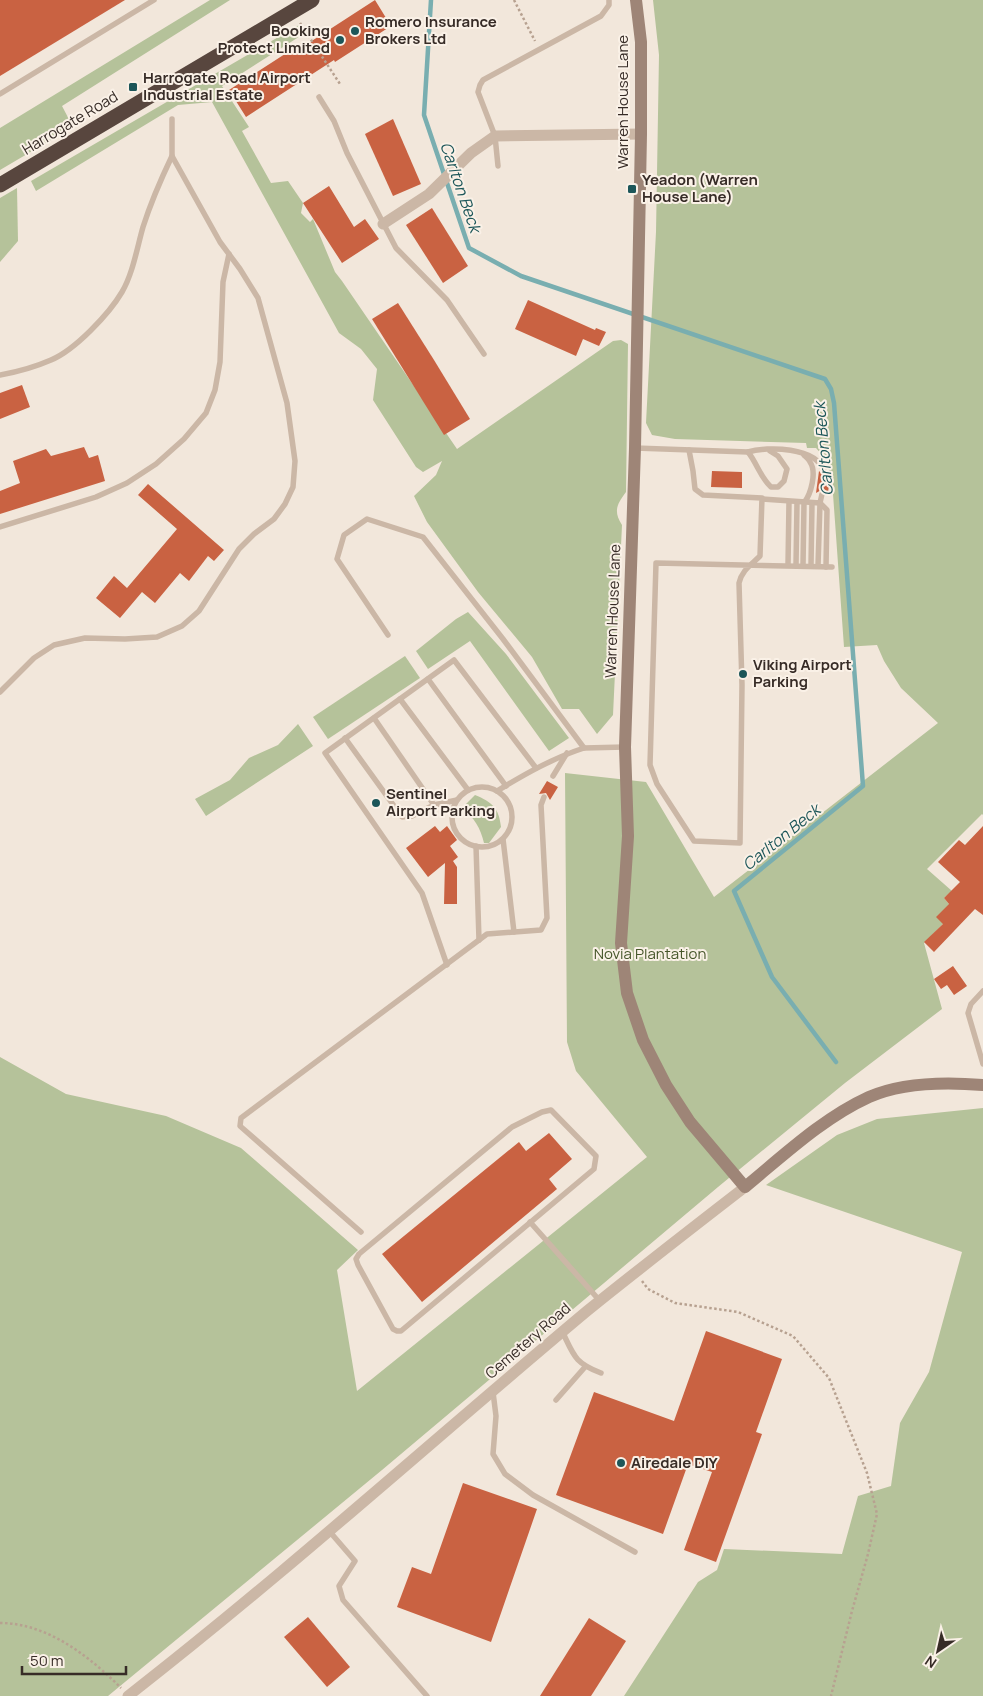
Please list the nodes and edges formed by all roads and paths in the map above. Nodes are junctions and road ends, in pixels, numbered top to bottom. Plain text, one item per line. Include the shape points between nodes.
1 (154, 0) edge
2 (312, 0) edge
3 (514, 0) edge
4 (609, 0) edge
5 (636, 0) edge
6 (293, 9) junction
7 (540, 49) junction
8 (340, 84) dead end
9 (0, 94) edge
10 (319, 96) dead end
11 (172, 119) dead end
12 (642, 134) junction
13 (495, 136) junction
14 (172, 156) junction
15 (498, 166) dead end
16 (0, 185) edge
17 (383, 224) junction
18 (229, 254) junction
19 (484, 354) dead end
20 (0, 375) edge
21 (635, 448) junction
22 (689, 450) junction
23 (768, 450) junction
24 (748, 452) junction
25 (803, 454) junction
26 (824, 471) dead end
27 (822, 494) dead end
28 (762, 499) junction
29 (789, 502) junction
30 (797, 502) junction
31 (804, 503) junction
32 (812, 503) junction
33 (820, 504) junction
34 (0, 527) edge
35 (752, 564) junction
36 (788, 565) junction
37 (796, 566) junction
38 (803, 566) junction
39 (811, 566) junction
40 (818, 566) junction
41 (388, 635) dead end
42 (428, 679) junction
43 (0, 692) edge
44 (400, 699) junction
45 (374, 718) junction
46 (346, 738) junction
47 (625, 746) junction
48 (584, 748) junction
49 (567, 753) junction
50 (536, 768) junction
51 (553, 776) dead end
52 (506, 786) junction
53 (468, 790) junction
54 (498, 791) junction
55 (544, 798) dead end
56 (457, 800) junction
57 (434, 805) junction
58 (503, 839) junction
59 (476, 846) junction
60 (514, 932) junction
61 (479, 940) junction
62 (447, 964) junction
63 (983, 991) edge
64 (983, 1064) edge
65 (983, 1085) edge
66 (745, 1187) junction
67 (530, 1222) junction
68 (361, 1232) dead end
69 (636, 1273) junction
70 (600, 1302) junction
71 (563, 1333) junction
72 (586, 1367) junction
73 (601, 1373) dead end
74 (494, 1392) junction
75 (556, 1400) dead end
76 (330, 1532) junction
77 (635, 1552) dead end
78 (0, 1623) edge
79 (128, 1696) edge
80 (427, 1696) edge
81 (831, 1696) edge

1 - 9 lane
2 - 6 highway, Harrogate Road
3 - 7 path
4 - 7 lane via 609,6 601,16
5 - 12 street, Warren House Lane via 641,42
6 - 8 path
6 - 16 highway, Harrogate Road
7 - 13 lane via 483,80 480,85 478,92
10 - 17 lane
11 - 14 lane
12 - 13 street
12 - 21 street, Warren House Lane
13 - 15 lane
13 - 17 street via 471,153 429,194
14 - 18 lane
14 - 20 lane via 154,195 123,291 103,318 53,360
17 - 19 lane via 396,248 447,300
18 - 34 lane via 223,282 216,390 206,414 156,464 126,483 96,497
18 - 43 lane via 258,298 287,403 295,461 293,487 285,504 274,519 239,549 199,611 182,626 156,637 85,638 54,645 34,658
21 - 22 lane
21 - 47 street, Warren House Lane
22 - 24 lane
22 - 28 lane via 695,489 703,495
23 - 24 lane
23 - 24 lane via 778,456 787,469 784,481 778,487 762,479 760,469
23 - 25 lane via 794,450
25 - 26 lane via 822,465
25 - 31 lane via 812,463 811,489
27 - 33 lane
28 - 29 lane
28 - 35 lane via 760,556
29 - 30 lane
29 - 36 lane
30 - 31 lane
30 - 37 lane
31 - 32 lane
31 - 38 lane
32 - 33 lane
32 - 39 lane
33 - 40 lane
33 - 40 lane via 827,510 829,567
35 - 35 lane via 656,563 650,765 657,784 694,842 740,844 742,685 739,583 742,573
35 - 36 lane
36 - 37 lane
37 - 38 lane
38 - 39 lane
39 - 40 lane
41 - 48 lane via 336,559 344,535 367,518 423,537
42 - 44 lane
42 - 50 lane via 454,660
42 - 52 lane
44 - 45 lane
44 - 53 lane
45 - 46 lane
45 - 57 lane
46 - 57 lane via 402,817 412,816
46 - 62 lane via 325,753 422,893
47 - 48 lane
47 - 66 street, Warren House Lane via 628,836 621,943 627,993 643,1040 666,1086 690,1122
48 - 49 lane
49 - 50 lane
49 - 51 lane
50 - 52 lane
52 - 54 lane
53 - 54 lane via 483,786
53 - 56 lane
54 - 58 lane via 512,811 512,821
55 - 60 lane via 541,805 547,918 541,930
56 - 57 lane
56 - 59 lane via 452,818 454,828 466,843
58 - 59 lane via 485,847
58 - 60 lane
59 - 61 lane
60 - 61 lane via 487,934
61 - 62 lane
62 - 68 lane via 241,1118 240,1126
63 - 64 lane via 971,1004 968,1013
65 - 66 street, Cemetery Road via 911,1085 870,1096 834,1116
66 - 69 street, Cemetery Road
67 - 67 lane via 401,1331 393,1329 356,1259 512,1127 551,1110 596,1156 596,1161 594,1169
67 - 70 lane
69 - 70 street, Cemetery Road
69 - 81 path via 648,1289 675,1302 738,1312 793,1336 829,1378 867,1473 877,1514
70 - 71 street, Cemetery Road
71 - 72 lane via 573,1355
71 - 74 street, Cemetery Road
72 - 73 lane
72 - 75 lane
74 - 76 street, Cemetery Road
74 - 77 lane via 494,1454 505,1474 533,1495
76 - 79 street, Cemetery Road
76 - 80 lane via 355,1561 338,1586 343,1600
78 - 79 path via 15,1623 50,1634 88,1657

